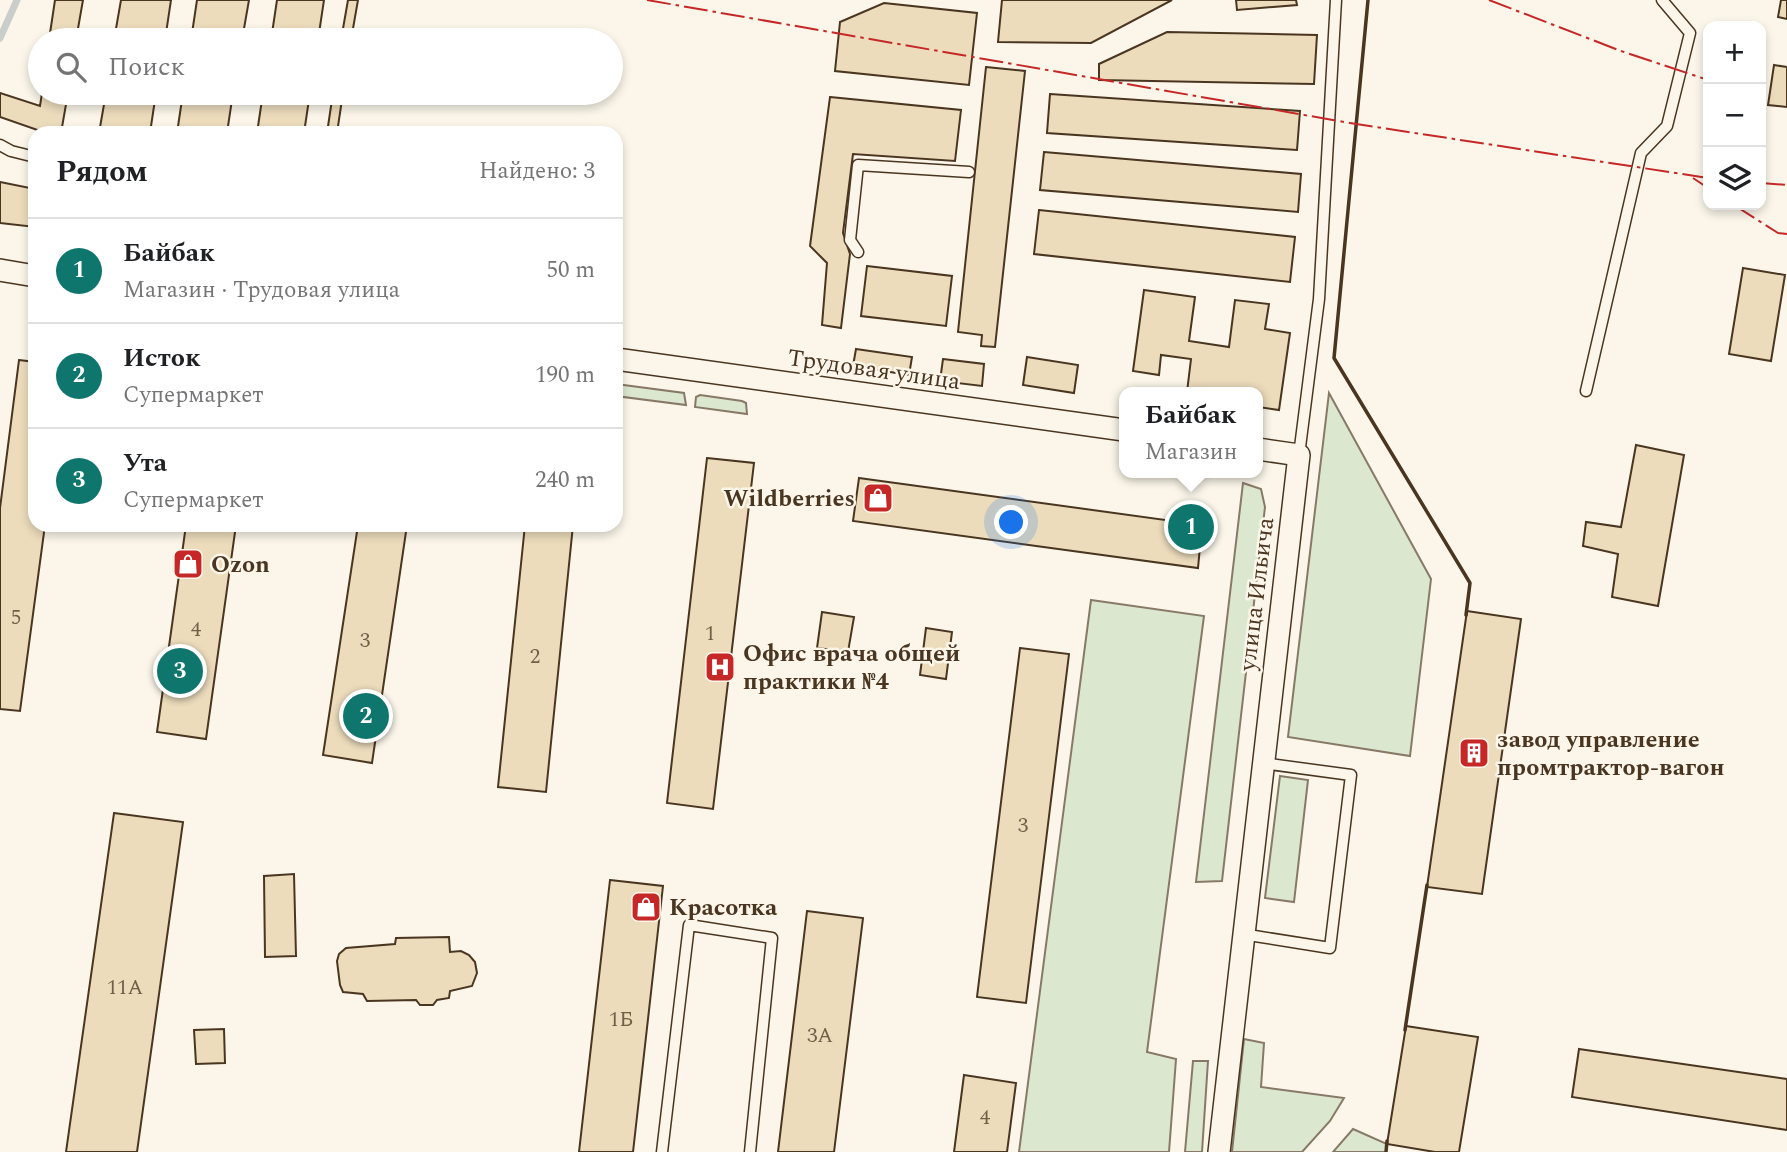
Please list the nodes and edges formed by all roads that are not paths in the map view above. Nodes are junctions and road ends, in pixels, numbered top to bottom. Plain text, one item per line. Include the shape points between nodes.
1 (1336, 0) edge
2 (1662, 0) edge
3 (0, 145) edge
4 (28, 155) edge
5 (969, 172) dead end
6 (858, 252) dead end
7 (0, 270) edge
8 (28, 275) edge
9 (623, 360) edge
10 (1587, 391) dead end
11 (1119, 429) edge
12 (1263, 450) edge
13 (1299, 454) junction
14 (1262, 763) junction
15 (1242, 934) junction
16 (662, 1152) edge
17 (750, 1152) edge
18 (1219, 1152) edge

1 - 13 lane, улица Ильича via 1319,299
2 - 10 lane via 1690,33 1667,126 1641,153
3 - 4 lane
5 - 6 lane via 858,165 850,240
7 - 8 street
9 - 11 street, Трудовая улица
12 - 13 street
13 - 14 street, улица Ильича
14 - 15 street, улица Ильича
14 - 15 lane via 1351,775 1330,948
15 - 18 street, улица Ильича
16 - 17 lane via 689,925 772,938

